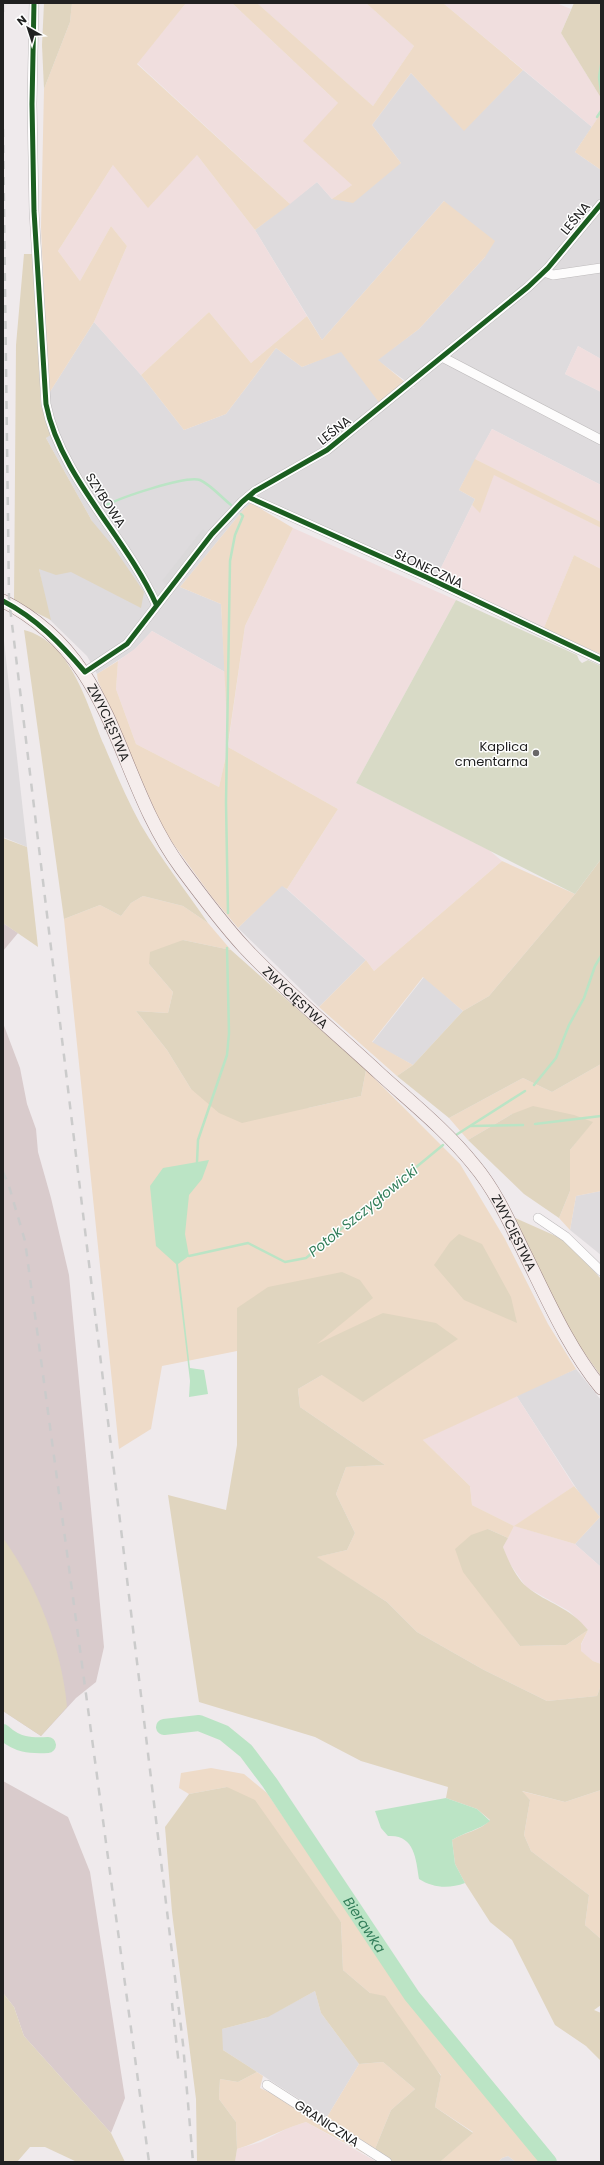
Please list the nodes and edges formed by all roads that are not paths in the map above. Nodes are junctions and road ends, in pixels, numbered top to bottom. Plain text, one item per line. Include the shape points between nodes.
1 (34, 3) edge
2 (601, 204) edge
3 (601, 268) edge
4 (544, 272) junction
5 (442, 357) junction
6 (601, 440) edge
7 (248, 497) junction
8 (3, 601) edge
9 (156, 604) junction
10 (601, 660) edge
11 (85, 672) junction
12 (538, 1218) dead end
13 (601, 1271) edge
14 (601, 1388) edge
15 (268, 2085) dead end
16 (387, 2162) edge

1 - 9 street, SZYBOWA via 34,211 46,404 52,428 69,462 139,572
2 - 4 street, LEŚNA
3 - 4 street via 553,275
4 - 5 street, LEŚNA
5 - 6 street
5 - 7 street, LEŚNA via 327,450
7 - 9 street, LEŚNA via 218,526
7 - 10 street, SŁONECZNA
8 - 11 main road, ZWYCIĘSTWA via 32,619
9 - 11 street, LEŚNA via 127,644
11 - 14 main road, ZWYCIĘSTWA via 108,716 154,823 179,865 217,915 254,956 447,1136 480,1172 502,1206 568,1339
12 - 13 street via 566,1237
15 - 16 street, GRANICZNA

